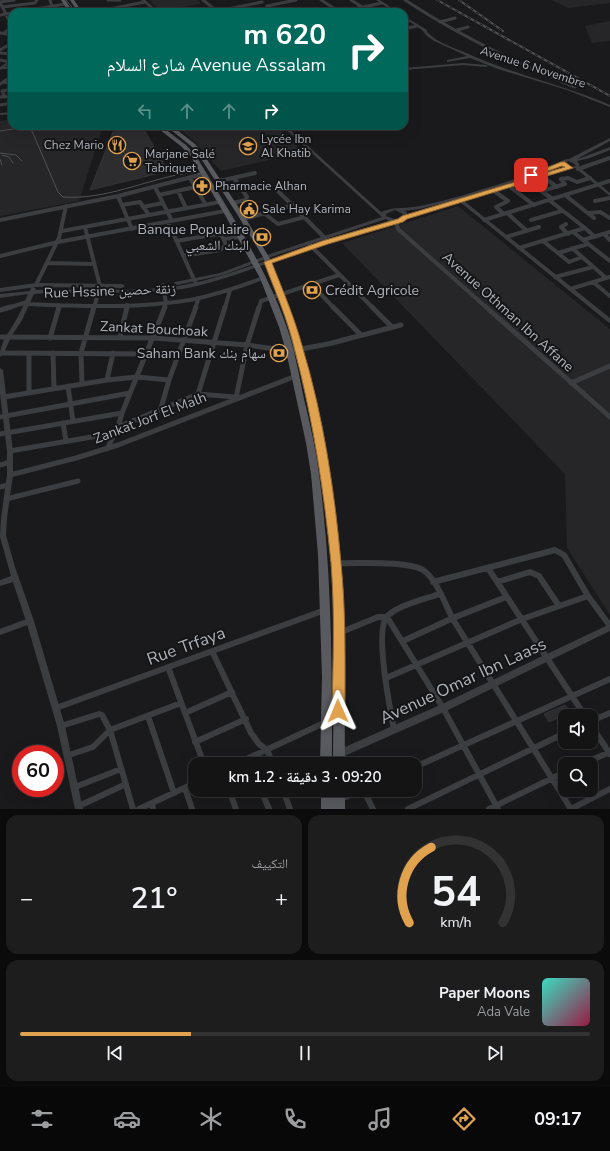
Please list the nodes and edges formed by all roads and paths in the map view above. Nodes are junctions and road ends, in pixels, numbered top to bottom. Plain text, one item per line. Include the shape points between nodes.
1 (15, 0) edge
2 (37, 0) edge
3 (50, 0) edge
4 (108, 0) edge
5 (120, 0) edge
6 (203, 0) edge
7 (296, 0) edge
8 (321, 0) edge
9 (351, 0) edge
10 (378, 0) edge
11 (405, 0) edge
12 (144, 1) edge
13 (261, 1) edge
14 (0, 2) edge
15 (64, 2) edge
16 (382, 3) junction
17 (31, 4) junction
18 (20, 6) junction
19 (52, 6) junction
20 (267, 6) junction
21 (2, 7) junction
22 (362, 7) junction
23 (33, 8) edge
24 (45, 8) edge
25 (113, 8) edge
26 (212, 8) edge
27 (233, 8) edge
28 (270, 8) edge
29 (334, 8) edge
30 (358, 8) edge
31 (390, 8) edge
32 (6, 14) junction
33 (0, 15) edge
34 (8, 17) edge
35 (455, 18) dead end
36 (408, 20) edge
37 (440, 22) junction
38 (417, 26) junction
39 (468, 27) dead end
40 (408, 28) edge
41 (457, 30) junction
42 (6, 47) edge
43 (452, 48) junction
44 (0, 52) edge
45 (471, 57) junction
46 (446, 61) junction
47 (459, 64) junction
48 (408, 67) edge
49 (408, 68) edge
50 (499, 68) junction
51 (0, 78) edge
52 (7, 79) joint
53 (2, 83) edge
54 (575, 87) dead end
55 (8, 90) edge
56 (0, 97) edge
57 (5, 97) junction
58 (8, 97) edge
59 (610, 106) edge
60 (163, 130) edge
61 (174, 130) edge
62 (288, 130) edge
63 (610, 139) edge
64 (610, 148) edge
65 (610, 152) edge
66 (578, 156) junction
67 (610, 158) edge
68 (584, 159) junction
69 (572, 161) junction
70 (563, 164) junction
71 (577, 167) junction
72 (570, 168) junction
73 (203, 174) junction
74 (255, 174) dead end
75 (543, 177) junction
76 (190, 178) junction
77 (234, 178) junction
78 (590, 178) junction
79 (219, 181) junction
80 (610, 181) edge
81 (598, 185) junction
82 (155, 186) junction
83 (509, 186) junction
84 (195, 187) junction
85 (557, 187) junction
86 (276, 189) dead end
87 (538, 189) dead end
88 (178, 190) junction
89 (494, 191) junction
90 (542, 191) junction
91 (159, 194) junction
92 (565, 195) junction
93 (610, 195) edge
94 (118, 196) junction
95 (610, 198) edge
96 (460, 199) junction
97 (551, 199) junction
98 (595, 201) dead end
99 (84, 202) junction
100 (220, 202) junction
101 (163, 203) junction
102 (233, 203) junction
103 (370, 203) junction
104 (122, 205) junction
105 (206, 205) junction
106 (294, 205) junction
107 (534, 205) junction
108 (66, 206) junction
109 (143, 207) junction
110 (86, 208) dead end
111 (186, 208) junction
112 (393, 209) junction
113 (399, 210) junction
114 (225, 211) junction
115 (562, 211) junction
116 (168, 212) junction
117 (506, 213) junction
118 (589, 213) junction
119 (265, 214) junction
120 (149, 215) junction
121 (305, 217) junction
122 (384, 217) junction
123 (405, 217) junction
124 (594, 218) dead end
125 (610, 218) edge
126 (127, 219) junction
127 (244, 219) junction
128 (0, 220) edge
129 (484, 220) junction
130 (170, 221) junction
131 (395, 221) junction
132 (566, 224) dead end
133 (85, 227) junction
134 (585, 228) junction
135 (132, 229) junction
136 (62, 231) junction
137 (527, 231) junction
138 (610, 232) edge
139 (570, 233) junction
140 (604, 234) junction
141 (88, 237) junction
142 (240, 237) junction
143 (506, 237) junction
144 (595, 237) junction
145 (325, 238) junction
146 (224, 239) junction
147 (543, 240) junction
148 (583, 240) junction
149 (610, 240) edge
150 (176, 241) junction
151 (58, 242) junction
152 (588, 244) junction
153 (310, 245) junction
154 (519, 248) junction
155 (572, 248) junction
156 (558, 253) junction
157 (0, 256) edge
158 (183, 256) junction
159 (582, 257) junction
160 (609, 259) edge
161 (267, 260) junction
162 (48, 263) junction
163 (94, 264) junction
164 (256, 264) junction
165 (593, 267) junction
166 (339, 275) junction
167 (555, 277) junction
168 (608, 277) edge
169 (263, 278) junction
170 (194, 282) junction
171 (593, 282) junction
172 (311, 284) junction
173 (36, 285) junction
174 (163, 287) junction
175 (100, 288) junction
176 (570, 289) junction
177 (0, 290) edge
178 (230, 290) junction
179 (32, 291) junction
180 (609, 295) edge
181 (0, 296) edge
182 (276, 296) junction
183 (199, 298) junction
184 (27, 303) junction
185 (166, 303) junction
186 (59, 305) junction
187 (94, 305) junction
188 (127, 305) junction
189 (0, 310) edge
190 (608, 316) edge
191 (610, 321) edge
192 (401, 325) dead end
193 (392, 327) junction
194 (361, 335) junction
195 (0, 337) edge
196 (8, 337) junction
197 (120, 337) junction
198 (50, 338) junction
199 (85, 338) junction
200 (153, 338) junction
201 (183, 340) junction
202 (214, 343) junction
203 (247, 346) junction
204 (295, 350) junction
205 (0, 352) edge
206 (29, 353) junction
207 (53, 353) junction
208 (81, 353) junction
209 (113, 353) junction
210 (146, 354) junction
211 (610, 366) edge
212 (0, 370) edge
213 (296, 376) junction
214 (137, 377) junction
215 (107, 380) junction
216 (169, 380) junction
217 (572, 383) junction
218 (1, 384) edge
219 (82, 384) junction
220 (68, 386) junction
221 (54, 388) junction
222 (29, 392) junction
223 (130, 393) junction
224 (198, 394) junction
225 (4, 397) junction
226 (236, 397) junction
227 (70, 404) junction
228 (161, 408) junction
229 (122, 413) junction
230 (3, 416) edge
231 (610, 417) edge
232 (73, 421) junction
233 (63, 422) junction
234 (118, 427) junction
235 (9, 432) junction
236 (115, 433) junction
237 (0, 434) edge
238 (66, 441) junction
239 (107, 449) junction
240 (10, 451) junction
241 (10, 462) junction
242 (0, 465) edge
243 (10, 475) junction
244 (78, 481) dead end
245 (8, 485) junction
246 (0, 487) edge
247 (6, 499) junction
248 (2, 511) edge
249 (2, 536) edge
250 (336, 563) junction
251 (488, 568) junction
252 (15, 578) junction
253 (433, 582) junction
254 (497, 582) junction
255 (0, 583) edge
256 (439, 594) junction
257 (506, 596) junction
258 (588, 596) junction
259 (559, 606) junction
260 (325, 610) junction
261 (386, 617) junction
262 (453, 618) junction
263 (522, 620) junction
264 (30, 621) junction
265 (610, 626) edge
266 (0, 632) edge
267 (339, 633) junction
268 (403, 641) junction
269 (469, 643) junction
270 (212, 651) junction
271 (547, 658) junction
272 (417, 665) junction
273 (168, 667) junction
274 (386, 678) junction
275 (610, 679) edge
276 (493, 685) junction
277 (232, 692) junction
278 (572, 695) junction
279 (181, 703) junction
280 (56, 708) junction
281 (443, 708) junction
282 (581, 709) edge
283 (185, 713) junction
284 (610, 713) edge
285 (148, 716) junction
286 (598, 718) edge
287 (246, 719) junction
288 (327, 721) junction
289 (515, 721) junction
290 (61, 726) junction
291 (110, 730) junction
292 (394, 730) junction
293 (598, 735) edge
294 (558, 737) edge
295 (195, 742) junction
296 (464, 745) junction
297 (533, 749) junction
298 (267, 750) junction
299 (610, 753) edge
300 (69, 755) junction
301 (201, 757) edge
302 (256, 757) edge
303 (270, 757) edge
304 (326, 757) edge
305 (339, 757) edge
306 (343, 757) edge
307 (598, 758) edge
308 (422, 764) edge
309 (121, 769) junction
310 (480, 774) junction
311 (558, 775) edge
312 (551, 778) junction
313 (126, 784) junction
314 (188, 786) edge
315 (75, 787) junction
316 (185, 788) junction
317 (610, 789) edge
318 (174, 793) junction
319 (232, 797) edge
320 (264, 797) edge
321 (286, 797) edge
322 (327, 797) edge
323 (368, 797) edge
324 (153, 806) edge
325 (79, 807) edge
326 (494, 808) edge
327 (133, 809) edge
328 (139, 809) edge
329 (192, 809) edge
330 (236, 809) edge
331 (268, 809) edge
332 (290, 809) edge
333 (327, 809) edge
334 (373, 809) edge
335 (408, 809) edge
336 (571, 809) edge

1 - 14 street
1 - 18 street
2 - 17 street
3 - 19 street
4 - 5 street
6 - 26 street
7 - 20 street
8 - 29 street
9 - 22 street
10 - 16 street
11 - 37 street
12 - 25 street
13 - 20 street
13 - 27 street
14 - 21 street
15 - 19 street
16 - 22 street
16 - 31 street
17 - 18 street
17 - 23 street
18 - 21 street
19 - 24 street
20 - 28 street
21 - 32 street
22 - 30 street
32 - 33 street
32 - 34 street
35 - 37 street
36 - 38 street, Avenue 6 Novembre
37 - 41 street
38 - 40 street
38 - 43 street, Avenue 6 Novembre via 432,38
39 - 41 street
41 - 54 street via 536,72
42 - 44 street
43 - 45 street, Avenue 6 Novembre
43 - 46 street via 454,56
45 - 46 street
45 - 47 street
45 - 50 street, Avenue 6 Novembre
46 - 48 street
47 - 49 street
47 - 50 street
50 - 59 street, Avenue 6 Novembre via 574,91
51 - 52 street
52 - 53 street
55 - 57 street via 2,91
56 - 57 street
57 - 58 street
60 - 73 main road via 187,150
61 - 79 main road via 193,144
62 - 103 street
63 - 66 street
64 - 68 street
65 - 71 street
66 - 68 street
66 - 69 street
67 - 71 street
68 - 69 street
69 - 70 street via 565,161
69 - 71 street
70 - 72 street
70 - 96 street
71 - 72 street
71 - 78 street
72 - 75 street
73 - 76 street
73 - 100 main road
74 - 77 street
75 - 83 street
75 - 85 street
76 - 82 street
76 - 84 street
77 - 79 street
77 - 102 street via 247,197
78 - 81 street
78 - 85 street via 577,182 569,178 563,179 560,180 565,184
79 - 102 main road
80 - 81 street
81 - 92 street
81 - 93 street
82 - 91 street
82 - 94 street
83 - 89 street
83 - 107 street
84 - 88 street
84 - 105 street
85 - 90 street
86 - 106 street
87 - 90 street
88 - 91 street
88 - 111 street
89 - 96 street
89 - 117 street via 508,201 496,207
90 - 97 street
91 - 101 street
92 - 97 street
92 - 118 street
94 - 99 street
94 - 104 street
95 - 98 street
96 - 113 street
96 - 123 street
96 - 129 street
97 - 107 street
97 - 115 street
99 - 108 street
99 - 110 street
100 - 105 street
100 - 114 main road
101 - 109 street
101 - 116 street
102 - 127 main road
103 - 112 street
103 - 122 street
104 - 109 street via 140,202
104 - 126 street
105 - 111 street
106 - 119 street
106 - 121 street
107 - 117 street
108 - 128 street
108 - 136 street
109 - 120 street
111 - 116 street
112 - 113 street
112 - 122 street via 385,211
113 - 123 street via 405,213
114 - 130 street
114 - 142 main road
115 - 134 street
115 - 137 street via 531,220 539,227
116 - 120 street
116 - 130 street
117 - 129 street
117 - 137 street
118 - 124 street
118 - 125 street via 600,212
119 - 121 street via 278,224
119 - 127 street
120 - 126 street
121 - 145 street
122 - 131 street
122 - 145 street
123 - 131 street
126 - 133 street
126 - 135 street
127 - 161 main road
129 - 143 street
130 - 135 street
130 - 150 street
131 - 153 street
131 - 217 street, Avenue Othman Ibn Affane via 398,229
132 - 139 street via 561,227
133 - 136 street
133 - 141 street
134 - 139 street
134 - 144 street
135 - 141 street
136 - 151 street
137 - 143 street
138 - 140 street
139 - 147 street
139 - 148 street
140 - 144 street
140 - 149 street
141 - 151 street
141 - 163 street
142 - 146 street
142 - 164 main road
143 - 154 street
144 - 148 street
145 - 153 street
146 - 150 street via 218,234
146 - 158 street via 226,245 223,248
147 - 154 street
147 - 156 street
148 - 152 street
150 - 158 street
151 - 157 street
151 - 162 street
152 - 155 street
152 - 160 street
153 - 161 street
153 - 166 street
154 - 167 street
155 - 156 street
155 - 159 street
156 - 159 street via 569,262
158 - 170 street
159 - 165 street
161 - 164 street
161 - 182 main road
162 - 163 street
162 - 173 street
163 - 175 street
164 - 169 main road
164 - 170 street via 233,275
165 - 167 street
165 - 168 street
166 - 172 street
166 - 193 street
167 - 176 street
168 - 171 street
169 - 178 street, Rue Hssine زنقة حصين
169 - 182 main road
170 - 174 street
171 - 176 street
171 - 180 street
172 - 182 street
172 - 194 street
173 - 175 street
173 - 177 street
173 - 179 street
174 - 175 street
174 - 185 street
175 - 179 street
175 - 187 street
176 - 190 street
178 - 183 street, Rue Hssine زنقة حصين
178 - 202 street
179 - 181 street
179 - 184 street
182 - 203 street via 260,303
182 - 204 main road
183 - 185 street, Rue Hssine زنقة حصين
183 - 201 street
184 - 186 street, Rue Hssine زنقة حصين
184 - 189 street, Rue Hssine زنقة حصين
184 - 196 street
185 - 188 street, Rue Hssine زنقة حصين
185 - 200 street
186 - 187 street, Rue Hssine زنقة حصين
186 - 198 street
187 - 188 street, Rue Hssine زنقة حصين
187 - 199 street
188 - 197 street
190 - 191 street
192 - 193 street
193 - 194 street
194 - 204 street
195 - 196 street, Zankat Bouchoak
196 - 198 street, Zankat Bouchoak
196 - 205 street
197 - 199 street, Zankat Bouchoak
197 - 200 street, Zankat Bouchoak
198 - 199 street, Zankat Bouchoak
199 - 208 street
200 - 201 street, Zankat Bouchoak
200 - 210 street
201 - 202 street, Zankat Bouchoak
201 - 216 street
202 - 203 street, Zankat Bouchoak
202 - 224 street
203 - 204 street, Zankat Bouchoak
203 - 226 street
204 - 213 main road
204 - 250 main road via 320,441
205 - 206 street
206 - 207 street
206 - 222 street
207 - 208 street
207 - 221 street
208 - 209 street
208 - 219 street
209 - 210 street
209 - 215 street
210 - 214 street
211 - 217 street
212 - 218 street
213 - 226 street, Zankat Jorf El Malh
213 - 260 main road via 315,474 325,579
214 - 215 street
214 - 216 street
214 - 223 street
215 - 219 street
216 - 228 street
217 - 231 street, Avenue Othman Ibn Affane
218 - 225 street
219 - 220 street
220 - 221 street
220 - 227 street
221 - 222 street
222 - 225 street
223 - 227 street
223 - 229 street
224 - 226 street
224 - 228 street
225 - 230 street
226 - 239 street, Zankat Jorf El Malh
227 - 230 street
227 - 232 street
228 - 234 street
229 - 232 street
229 - 234 street
230 - 235 street
232 - 233 street
233 - 235 street
233 - 238 street
234 - 236 street
235 - 237 street
235 - 240 street
236 - 238 street
236 - 239 street
238 - 240 street
239 - 243 street, Zankat Jorf El Malh
240 - 241 street
241 - 242 street
241 - 243 street
243 - 245 street
244 - 247 street
245 - 246 street
245 - 247 street
247 - 248 street
248 - 249 street
249 - 252 street
250 - 253 street via 408,566 423,570
250 - 267 main road
251 - 253 street
251 - 254 street
251 - 258 street via 558,551 564,555
252 - 255 street
252 - 264 street
253 - 256 street
254 - 257 street
254 - 259 street via 530,572 535,573
256 - 261 street
256 - 262 street
257 - 262 street
257 - 263 street
258 - 259 street
258 - 265 street
259 - 263 street
260 - 270 street, Rue Trfaya
260 - 288 main road
261 - 267 street via 378,617
261 - 268 street
261 - 274 street via 383,622 382,640
262 - 268 street
262 - 269 street
263 - 269 street
263 - 271 street
264 - 266 street
264 - 280 street
265 - 271 street, Avenue Omar Ibn Laass
267 - 305 main road
268 - 272 street
269 - 272 street
269 - 276 street
270 - 273 street, Rue Trfaya
270 - 277 street
271 - 276 street, Avenue Omar Ibn Laass
271 - 278 street
272 - 274 street
272 - 281 street
273 - 279 street
273 - 280 street, Rue Trfaya
274 - 292 street
275 - 278 street
276 - 281 street, Avenue Omar Ibn Laass
276 - 289 street
277 - 283 street
277 - 287 street
278 - 282 street
278 - 289 street
279 - 283 street
279 - 285 street
280 - 290 street
281 - 292 street, Avenue Omar Ibn Laass
281 - 296 street
283 - 295 street
284 - 286 street
285 - 291 street
285 - 318 street
287 - 295 street
287 - 298 street via 256,741
288 - 298 street
288 - 304 main road
289 - 296 street
289 - 297 street
290 - 291 street via 98,714 102,715
290 - 300 street
291 - 300 street via 93,746
291 - 309 street
292 - 306 street, Avenue Omar Ibn Laass
293 - 299 street
294 - 297 street
295 - 301 street
296 - 308 street
296 - 310 street
297 - 310 street
297 - 312 street
298 - 302 street
298 - 303 street
299 - 307 street
300 - 315 street
309 - 313 street
309 - 315 street
310 - 326 street
310 - 335 street
311 - 312 street
312 - 326 street
312 - 336 street
313 - 325 street
313 - 327 street
314 - 316 street
315 - 325 street
316 - 318 street
316 - 329 street
317 - 336 street
318 - 324 street
319 - 330 street
320 - 331 street
321 - 332 street
322 - 333 main road
323 - 334 street
324 - 328 street

